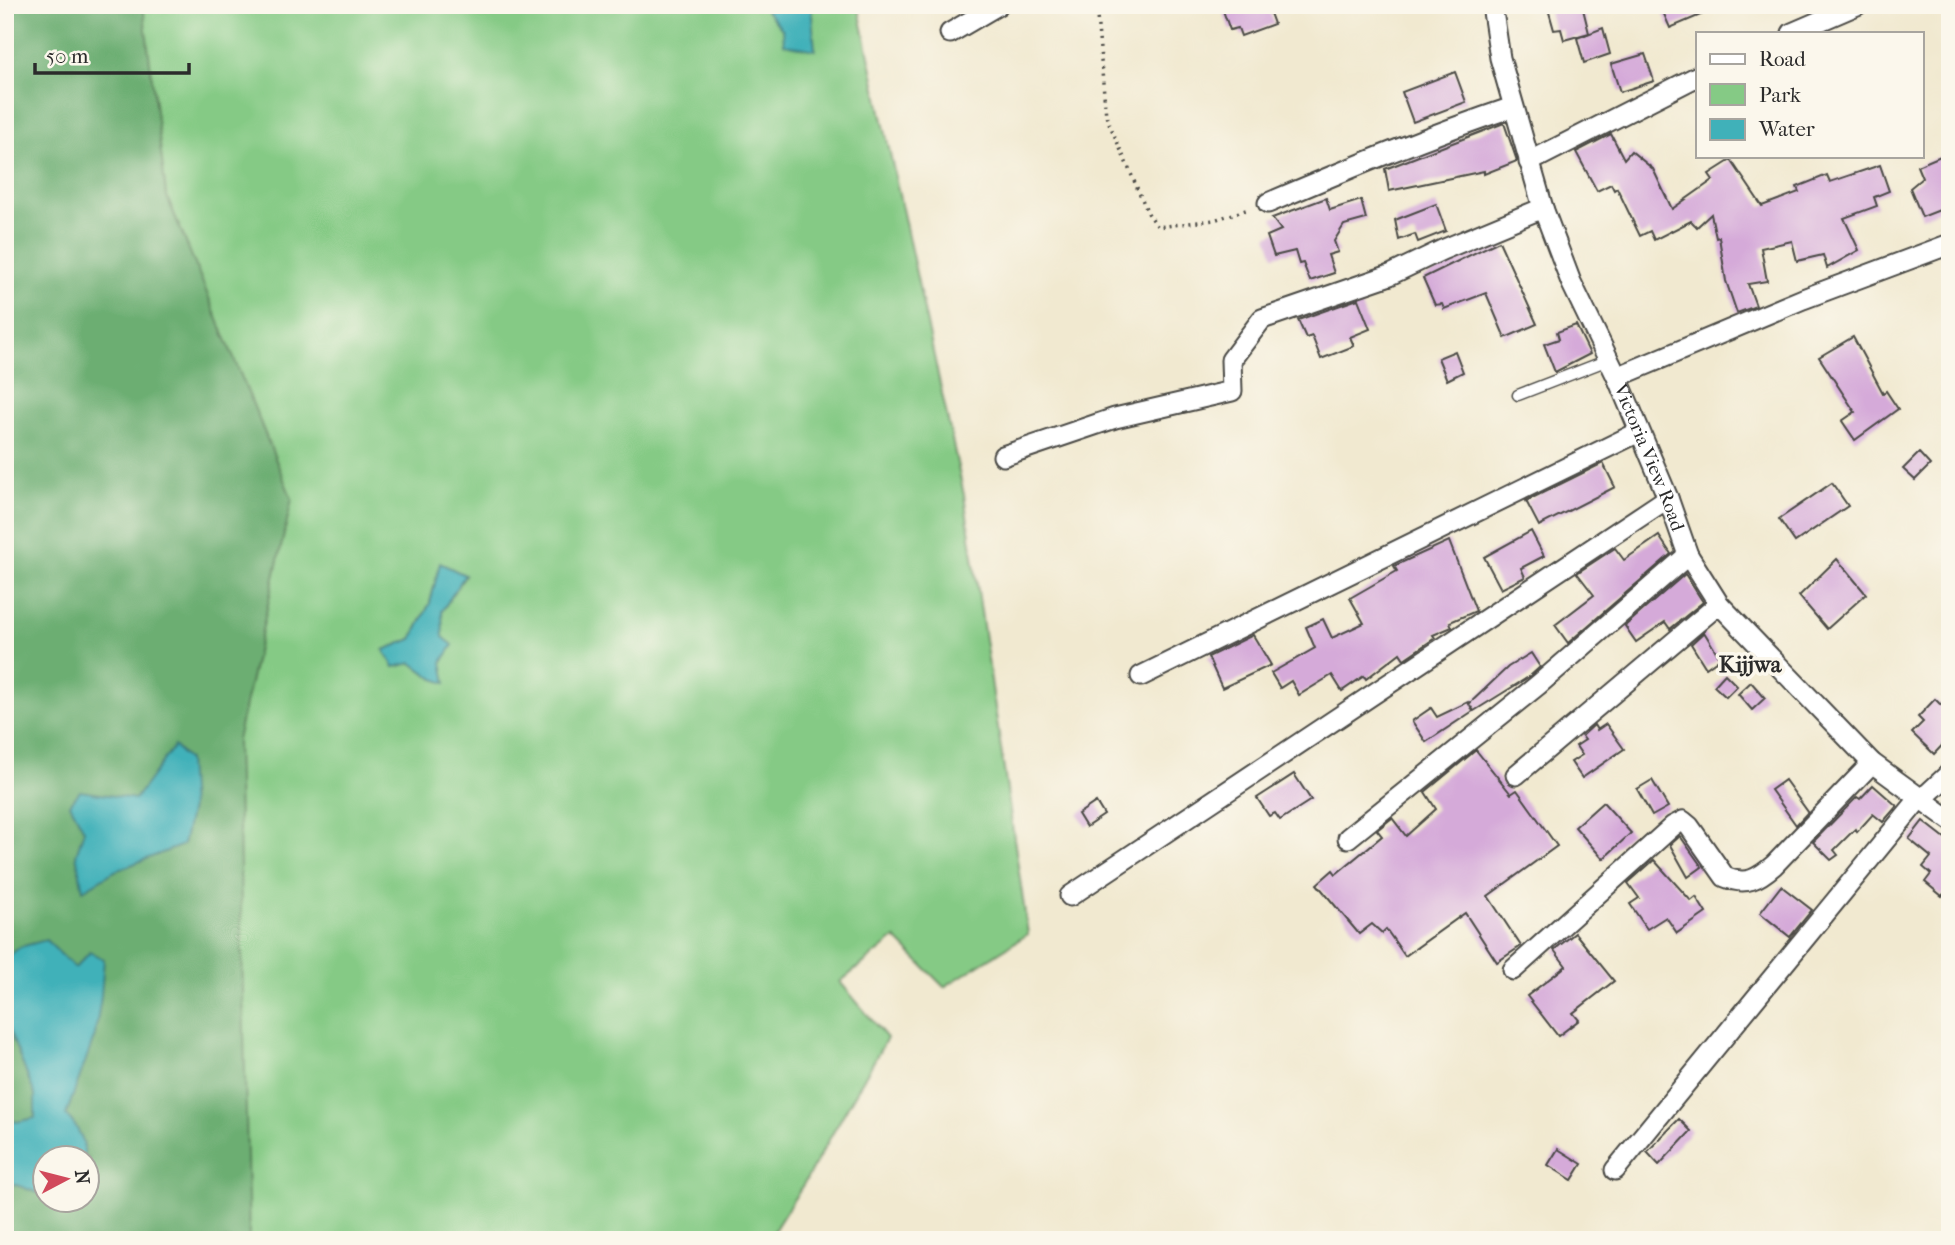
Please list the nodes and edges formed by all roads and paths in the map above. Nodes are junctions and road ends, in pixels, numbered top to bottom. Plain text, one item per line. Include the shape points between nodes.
1 (998, 5) edge
2 (1096, 5) edge
3 (1492, 5) edge
4 (1857, 5) edge
5 (1794, 32) edge
6 (950, 33) dead end
7 (1696, 77) edge
8 (1513, 107) junction
9 (1529, 162) junction
10 (1268, 203) joint
11 (1543, 208) junction
12 (1950, 244) edge
13 (1613, 369) junction
14 (1518, 396) dead end
15 (1639, 432) junction
16 (1003, 456) dead end
17 (1668, 498) junction
18 (1688, 555) junction
19 (1719, 604) junction
20 (1141, 676) dead end
21 (1872, 763) junction
22 (1950, 773) edge
23 (1516, 775) dead end
24 (1921, 799) junction
25 (1950, 820) edge
26 (1348, 838) dead end
27 (1070, 896) dead end
28 (1513, 970) dead end
29 (1615, 1170) dead end

1 - 6 street
2 - 10 path via 1106,116 1158,227 1213,220
3 - 8 street, Victoria View Road
4 - 5 street
7 - 9 street
8 - 9 street, Victoria View Road
8 - 10 street via 1399,147
9 - 11 street, Victoria View Road
11 - 13 street, Victoria View Road via 1571,282
11 - 16 street via 1390,275 1262,319 1231,360 1232,391 1115,418
12 - 13 street
13 - 14 lane
13 - 15 street, Victoria View Road
15 - 17 street, Victoria View Road
15 - 20 street
17 - 18 street, Victoria View Road
17 - 27 street
18 - 19 street, Victoria View Road
18 - 26 street via 1538,685
19 - 21 street, Victoria View Road
19 - 23 street
21 - 24 street, Victoria View Road
21 - 28 street via 1758,879 1725,877 1689,826 1679,822
22 - 24 street
24 - 25 street, Victoria View Road
24 - 29 street

